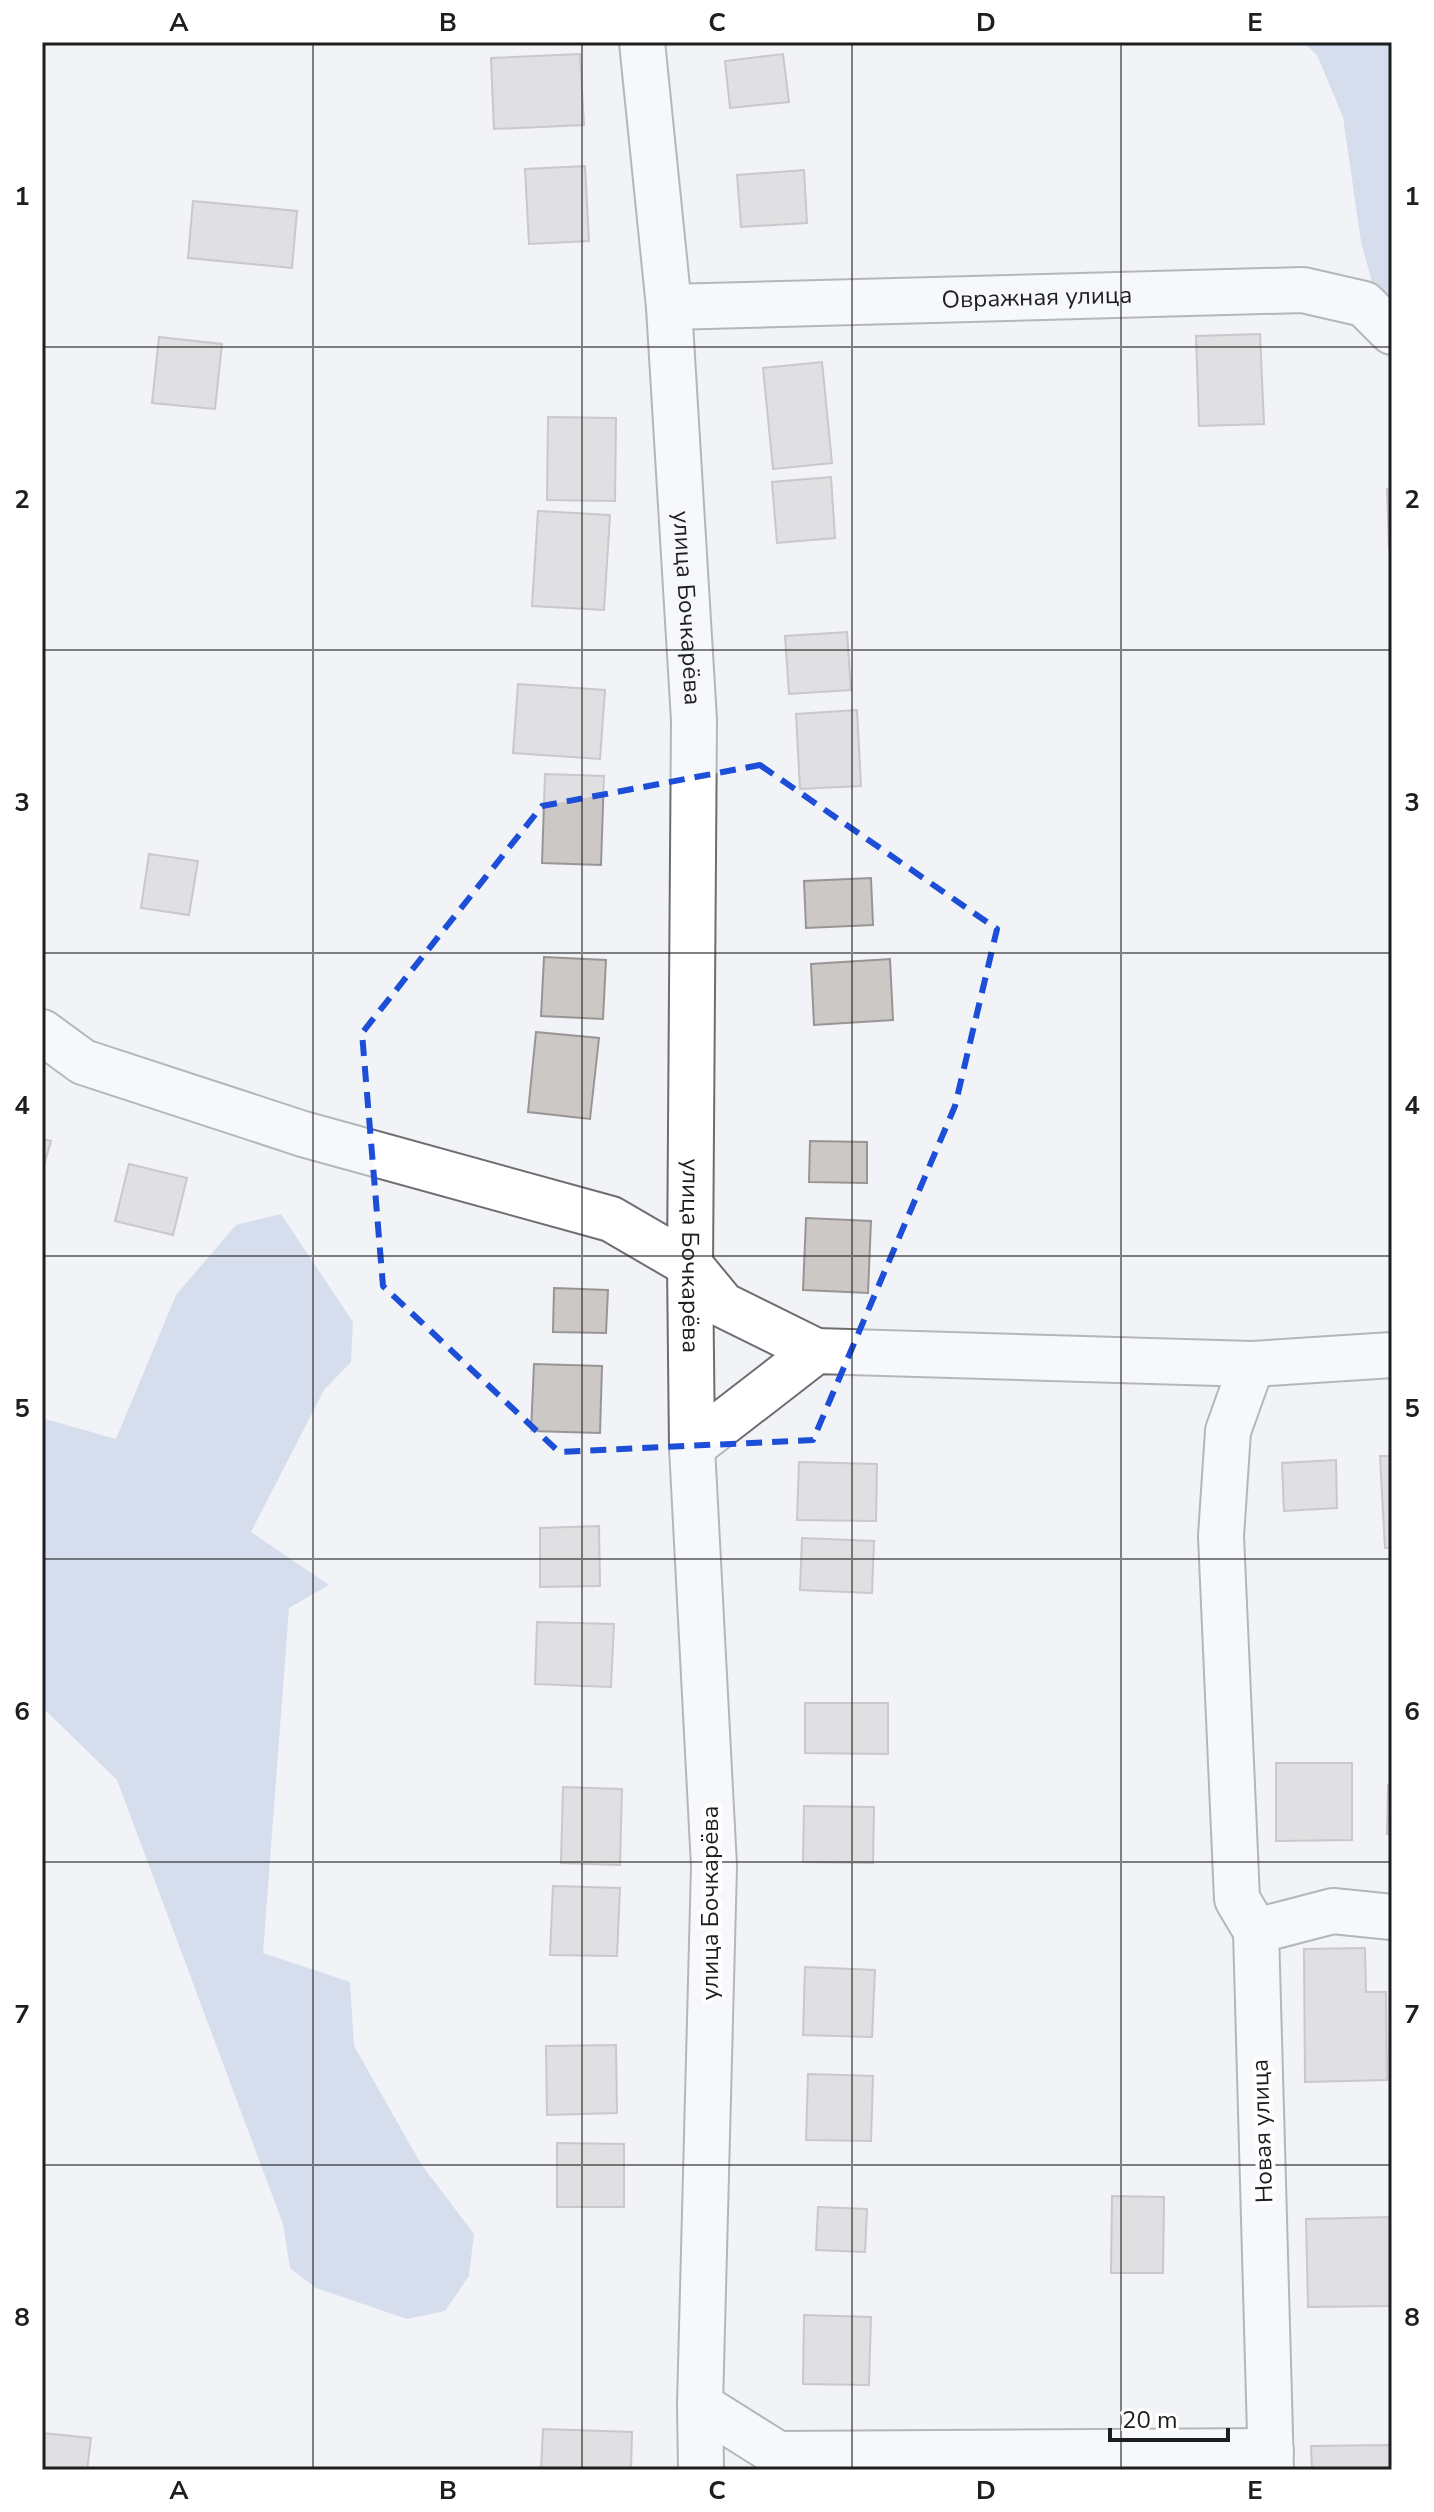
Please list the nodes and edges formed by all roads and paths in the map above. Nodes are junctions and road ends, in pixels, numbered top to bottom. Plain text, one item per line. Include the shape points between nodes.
1 (642, 42) edge
2 (669, 307) junction
3 (1392, 332) edge
4 (42, 1032) edge
5 (690, 1265) junction
6 (816, 1351) junction
7 (1392, 1355) edge
8 (1252, 1364) junction
9 (692, 1447) junction
10 (1392, 1917) edge
11 (1256, 1931) junction
12 (700, 2405) junction
13 (1271, 2460) edge
14 (701, 2470) edge

1 - 2 street, улица Бочкарёва
2 - 3 street, Овражная улица via 1303,290 1364,304
2 - 5 street, улица Бочкарёва via 694,720
4 - 5 street via 83,1062 303,1134 611,1219
5 - 6 street via 723,1305
5 - 9 street, улица Бочкарёва
6 - 8 street
6 - 9 street
7 - 8 street
8 - 11 street via 1228,1431 1221,1536 1237,1899
9 - 12 street, улица Бочкарёва via 714,1866
10 - 11 street via 1333,1911
11 - 13 street, Новая улица
12 - 13 street via 778,2454
12 - 14 street, улица Бочкарёва

